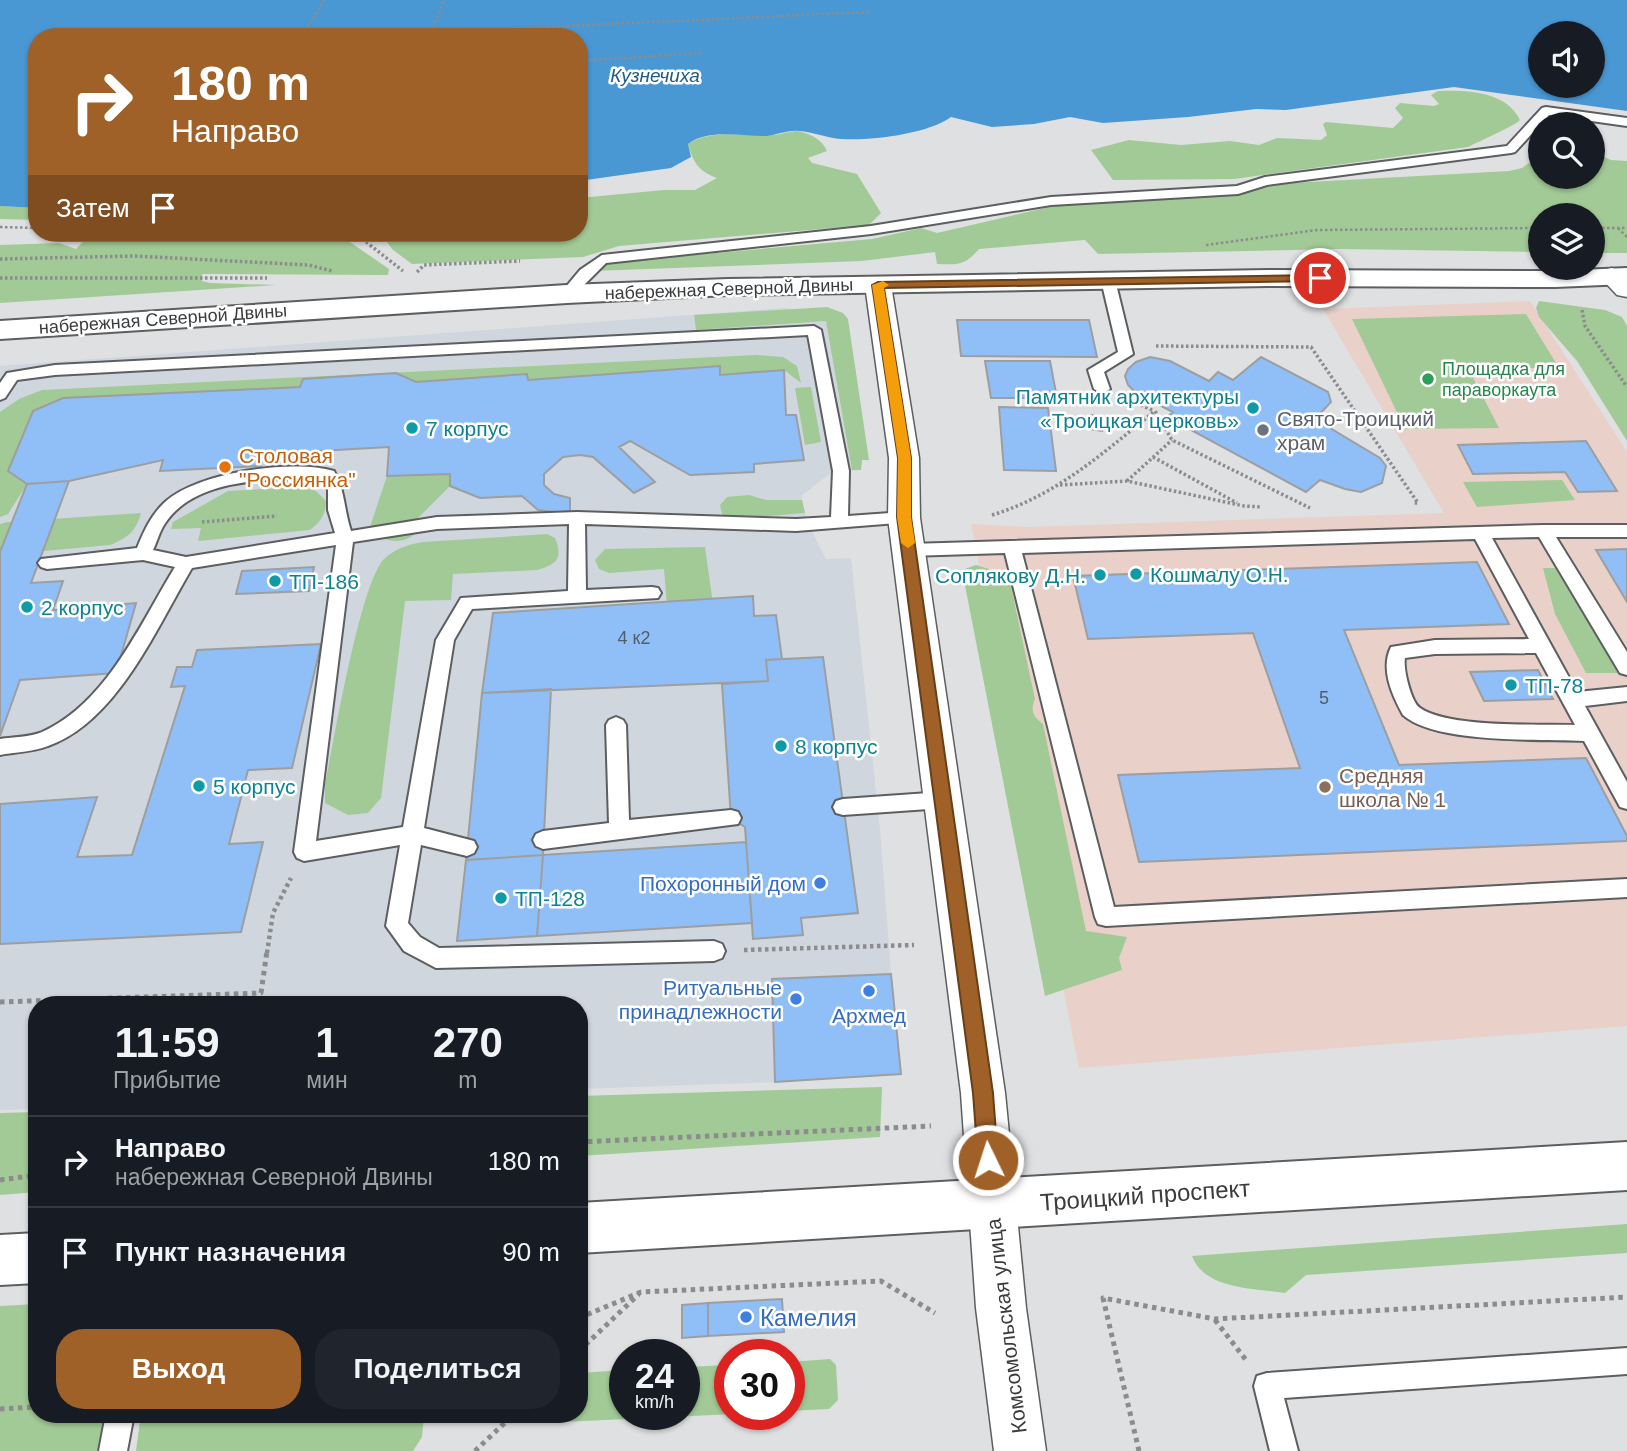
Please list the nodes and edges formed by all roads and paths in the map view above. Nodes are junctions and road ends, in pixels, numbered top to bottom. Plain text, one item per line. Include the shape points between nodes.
1 (324, 0) edge
2 (444, 0) edge
3 (869, 12) dead end
4 (309, 27) dead end
5 (433, 28) edge
6 (523, 28) edge
7 (701, 52) dead end
8 (588, 60) edge
9 (1627, 122) edge
10 (0, 227) edge
11 (28, 228) edge
12 (1605, 228) edge
13 (1618, 228) junction
14 (1627, 228) edge
15 (1627, 237) edge
16 (366, 242) edge
17 (0, 259) edge
18 (528, 261) dead end
19 (332, 271) dead end
20 (0, 278) edge
21 (278, 278) dead end
22 (1108, 280) junction
23 (1622, 280) edge
24 (878, 285) junction
25 (568, 293) junction
26 (1582, 308) dead end
27 (0, 330) edge
28 (1123, 346) junction
29 (1627, 387) edge
30 (1101, 389) dead end
31 (0, 395) edge
32 (1172, 440) junction
33 (1153, 457) junction
34 (1127, 481) junction
35 (1060, 485) junction
36 (1405, 504) dead end
37 (1244, 506) junction
38 (1271, 507) dead end
39 (1299, 509) dead end
40 (336, 510) junction
41 (577, 518) junction
42 (981, 518) dead end
43 (839, 522) junction
44 (156, 526) junction
45 (1544, 531) junction
46 (1627, 531) edge
47 (1480, 533) junction
48 (906, 534) junction
49 (345, 539) junction
50 (1012, 547) junction
51 (144, 554) junction
52 (47, 563) dead end
53 (186, 563) junction
54 (652, 593) dead end
55 (576, 596) junction
56 (1540, 646) junction
57 (1620, 648) edge
58 (1627, 668) edge
59 (1627, 694) edge
60 (1572, 700) junction
61 (616, 725) dead end
62 (1588, 733) junction
63 (0, 747) edge
64 (943, 800) junction
65 (1627, 802) edge
66 (843, 807) dead end
67 (731, 818) dead end
68 (619, 830) junction
69 (413, 834) junction
70 (543, 840) dead end
71 (467, 847) dead end
72 (304, 852) junction
73 (1627, 888) edge
74 (915, 945) dead end
75 (714, 951) joint
76 (174, 996) edge
77 (28, 1001) edge
78 (0, 1002) edge
79 (931, 1126) dead end
80 (588, 1142) edge
81 (1627, 1166) edge
82 (28, 1176) edge
83 (0, 1181) edge
84 (992, 1205) junction
85 (588, 1227) edge
86 (28, 1259) edge
87 (0, 1261) edge
88 (641, 1292) junction
89 (1627, 1297) edge
90 (935, 1313) dead end
91 (588, 1314) edge
92 (1215, 1319) junction
93 (588, 1342) edge
94 (1627, 1360) edge
95 (1267, 1386) junction
96 (28, 1407) edge
97 (0, 1409) edge
98 (118, 1423) edge
99 (505, 1423) edge
100 (113, 1451) edge
101 (475, 1451) edge
102 (1020, 1451) edge
103 (1139, 1451) edge
104 (1284, 1451) edge

1 - 4 path
2 - 5 path
3 - 6 path
7 - 8 path
9 - 25 lane via 1546,111 1511,149 1265,181 1237,190 1051,201 871,230 602,259
10 - 11 path
12 - 13 path
13 - 14 path
13 - 15 path
16 - 18 path via 412,278 424,265
17 - 19 path via 134,256 309,265
20 - 21 path
22 - 23 street, набережная Северной Двины
22 - 24 street, набережная Северной Двины
22 - 28 lane
24 - 25 street, набережная Северной Двины
24 - 48 street, Комсомольская улица via 904,458
25 - 27 street, набережная Северной Двины
26 - 29 path via 1585,326
28 - 30 lane via 1126,354 1096,370
28 - 36 path via 1311,347 1418,503
31 - 43 lane via 12,376 55,370 814,330 841,471
32 - 33 path
32 - 35 path via 1155,411
32 - 39 path via 1313,509
33 - 34 path
33 - 37 path
34 - 35 path
34 - 37 path
35 - 42 path via 1016,510
37 - 38 path
40 - 44 path
40 - 44 lane via 336,490 328,475 257,476 213,484 183,497
40 - 49 lane
41 - 43 lane via 796,525
41 - 49 lane via 437,523
41 - 55 lane
43 - 48 lane
44 - 51 lane
45 - 46 lane
45 - 47 lane
45 - 57 lane
47 - 50 lane
47 - 56 lane
48 - 50 lane
48 - 64 street, Комсомольская улица
49 - 53 lane
49 - 72 lane
50 - 73 lane via 1106,917
51 - 52 lane
51 - 53 lane
53 - 63 lane via 115,682 74,723 44,740
54 - 55 lane
55 - 69 lane via 467,603 446,640
56 - 60 lane
56 - 62 lane via 1398,652 1395,669 1409,711 1420,719 1443,726
57 - 58 lane
59 - 60 lane
60 - 62 lane
61 - 68 lane
62 - 65 lane
64 - 66 lane
64 - 84 street, Комсомольская улица via 983,1093
67 - 68 lane
68 - 70 lane
69 - 71 lane
69 - 72 lane
69 - 75 lane via 397,926 412,944 436,958
72 - 76 path via 273,914 261,993
74 - 75 path
77 - 78 path
79 - 80 path
81 - 84 street, Троицкий проспект
82 - 83 path
84 - 85 street, Троицкий проспект
84 - 102 street, Комсомольская улица
86 - 87 street
88 - 90 path via 881,1281
88 - 91 path
88 - 93 path
89 - 92 path
92 - 95 path
92 - 103 path via 1103,1298
94 - 95 lane
95 - 104 lane
96 - 97 path
98 - 100 lane
99 - 101 path

